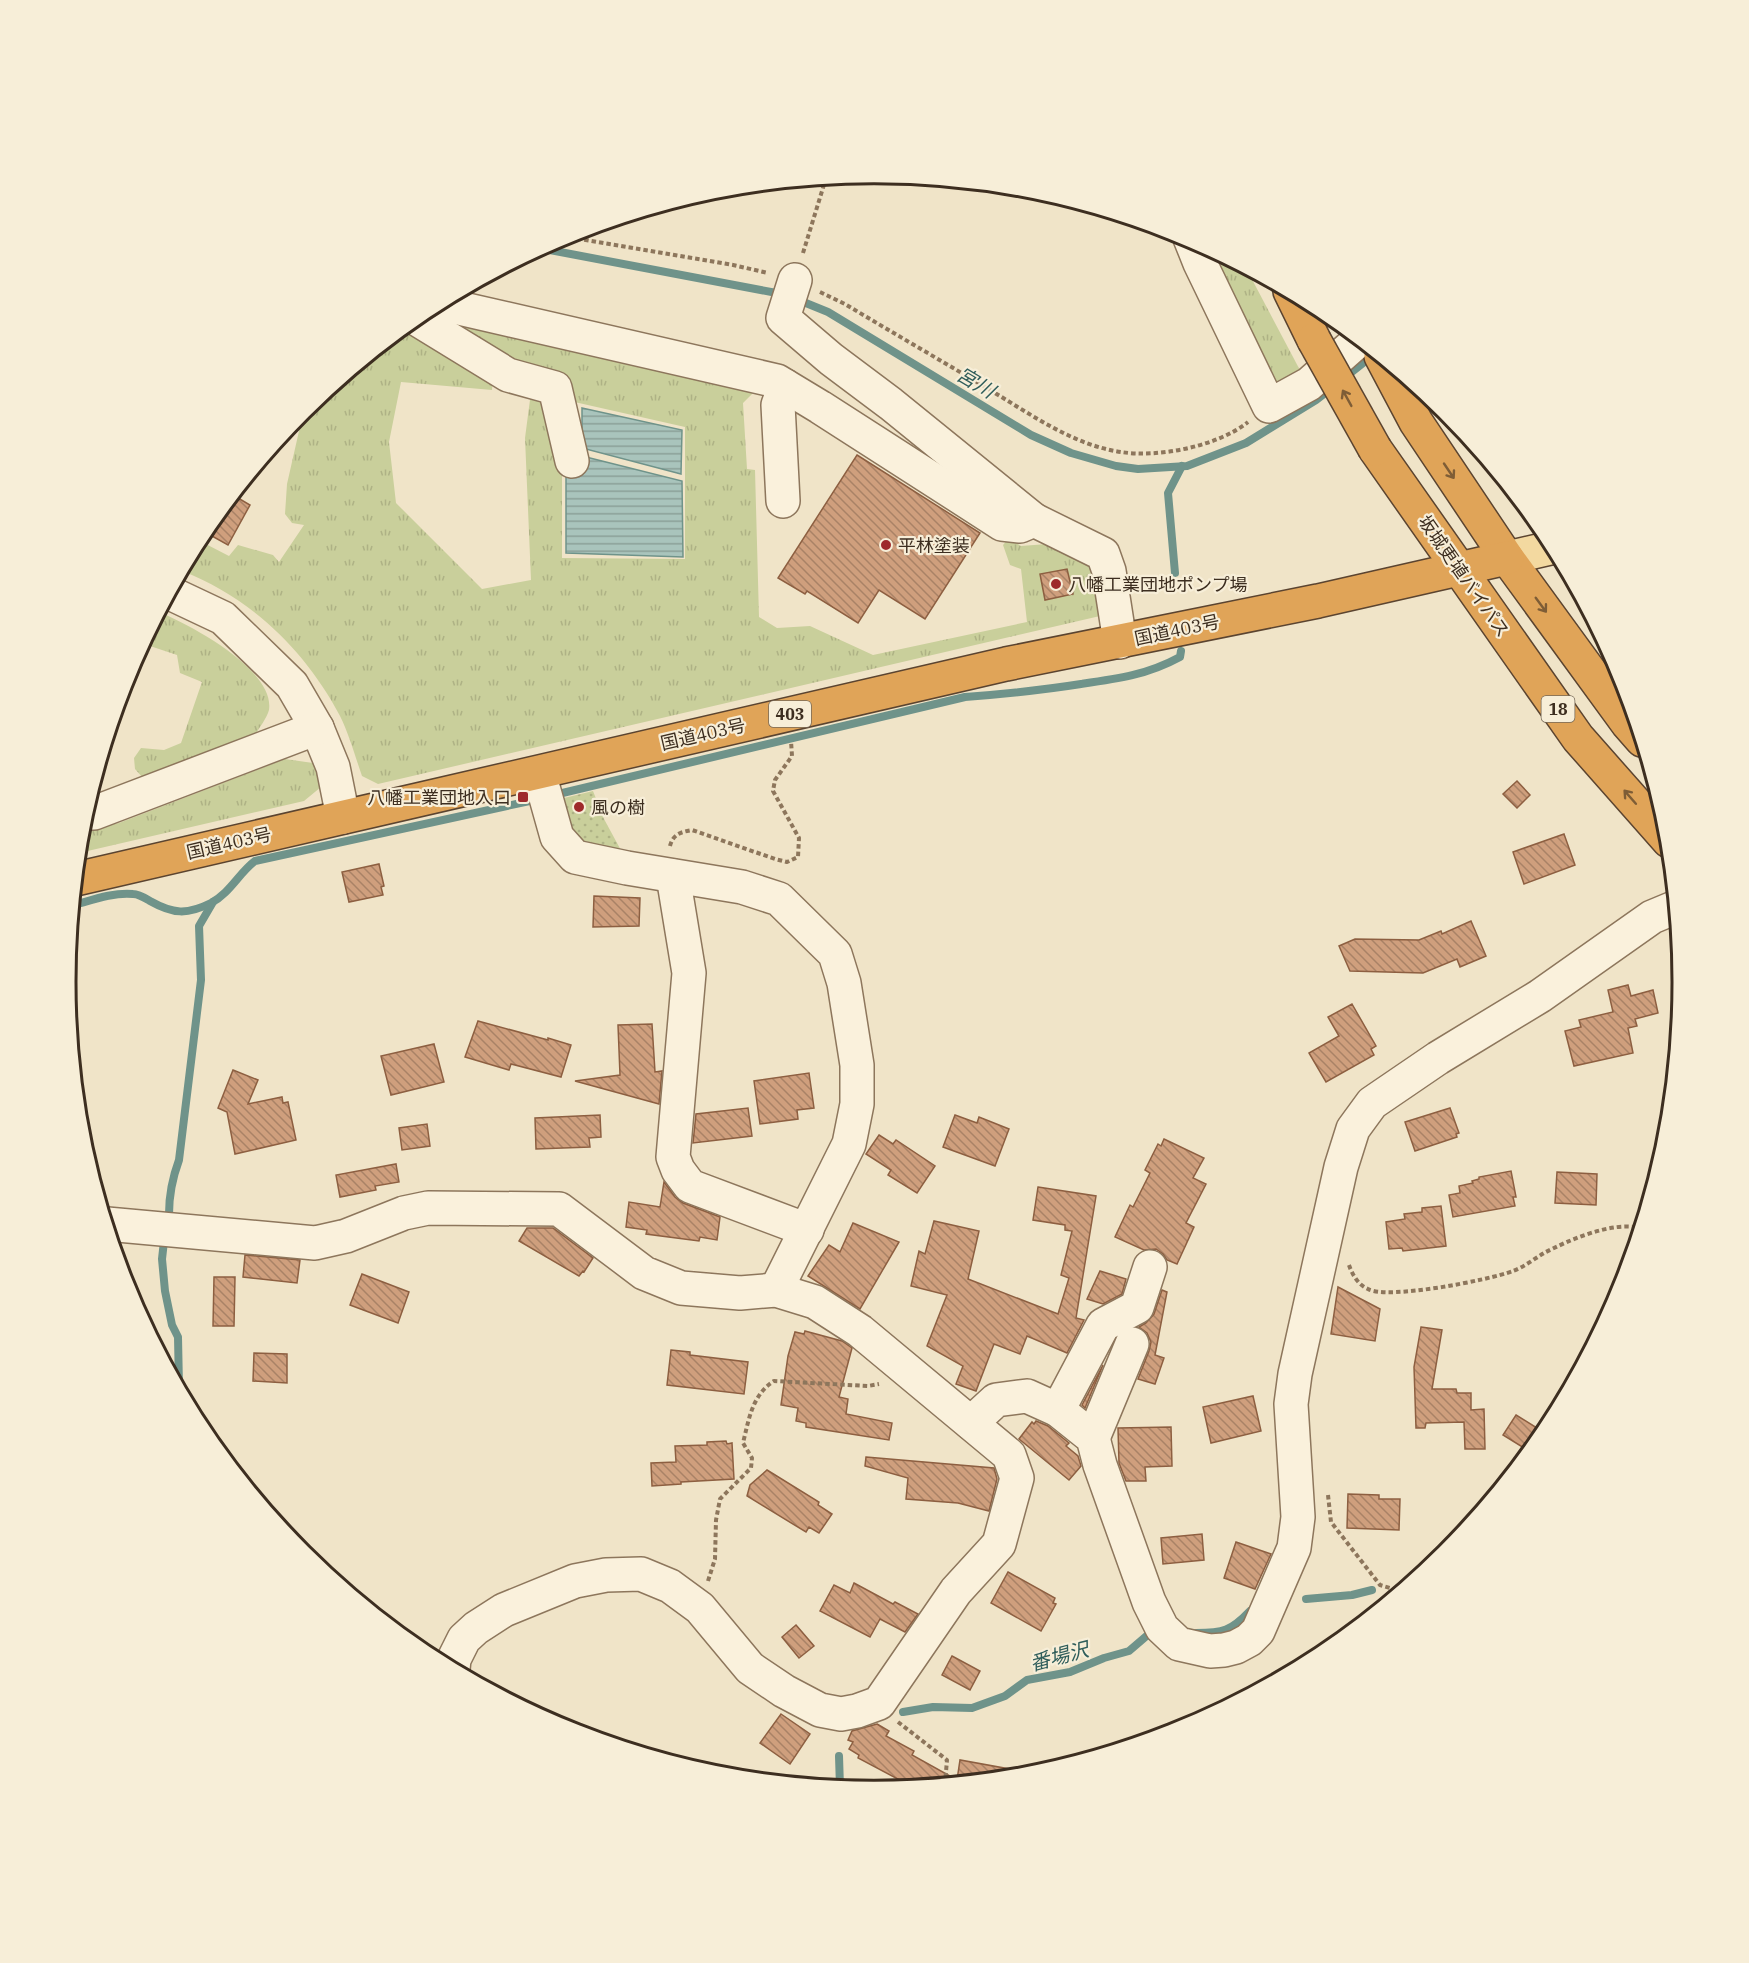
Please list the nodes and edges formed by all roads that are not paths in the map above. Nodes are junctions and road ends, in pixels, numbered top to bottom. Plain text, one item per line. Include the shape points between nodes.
1 (1195, 251) edge
2 (790, 295) road end
3 (1297, 304) edge
4 (450, 306) edge
5 (424, 323) edge
6 (1354, 344) edge
7 (1390, 373) edge
8 (785, 386) junction
9 (572, 461) dead end
10 (783, 501) dead end
11 (1034, 520) junction
12 (1545, 549) edge
13 (1507, 558) junction
14 (1459, 569) junction
15 (176, 596) edge
16 (1120, 642) junction
17 (1630, 725) edge
18 (317, 728) junction
19 (543, 788) junction
20 (95, 813) edge
21 (343, 817) junction
22 (1657, 828) edge
23 (673, 876) junction
24 (83, 877) edge
25 (1664, 912) edge
26 (115, 1225) edge
27 (807, 1230) junction
28 (1150, 1267) dead end
29 (776, 1290) junction
30 (1132, 1344) dead end
31 (1058, 1410) junction
32 (971, 1423) junction
33 (1093, 1438) junction
34 (453, 1659) edge

1 - 6 street via 1269,406 1309,384
2 - 11 street via 783,318
14 -> 3 highway, 坂城更埴バイパス / 18, bridge via 1375,449
4 - 8 street via 765,378
5 - 9 street via 508,375 555,388
7 -> 13 highway, 18 via 1416,422
8 - 10 street via 778,405
8 - 11 street via 1002,524 1020,526
11 - 16 street via 1103,554
12 - 13 main road
13 - 14 highway, 国道403号 / 403
13 -> 17 highway, 18
14 - 16 highway, 国道403号 / 403
22 -> 14 highway, 坂城更埴バイパス / 18 via 1578,738
15 - 18 street via 223,618 292,685
16 - 19 highway, 国道403号 / 403 via 994,667
18 - 20 street
18 - 21 street via 333,767
19 - 21 highway, 国道403号 / 403
19 - 23 street via 556,837 575,857
21 - 24 highway, 国道403号 / 403
23 - 27 street via 689,973 673,1157 690,1186
23 - 27 street via 742,887 779,899 835,954 844,983 857,1065 857,1104 849,1144
25 - 33 street via 1372,1103 1353,1129 1338,1178 1295,1374 1291,1404 1298,1517 1294,1548 1258,1631 1249,1640 1224,1650 1193,1648 1179,1644 1162,1628 1149,1602
26 - 29 street via 315,1243 428,1208 558,1209 644,1273 681,1288 740,1293
27 - 29 street
28 - 31 street via 1137,1307 1103,1324
29 - 32 street via 815,1302 860,1331
30 - 33 street
31 - 32 street via 1027,1396 996,1400
31 - 33 street
32 - 34 street via 1009,1455 1017,1478 999,1544 956,1591 879,1702 841,1714 820,1710 784,1691 750,1668 698,1607 670,1586 641,1574 575,1581 504,1610 464,1639

